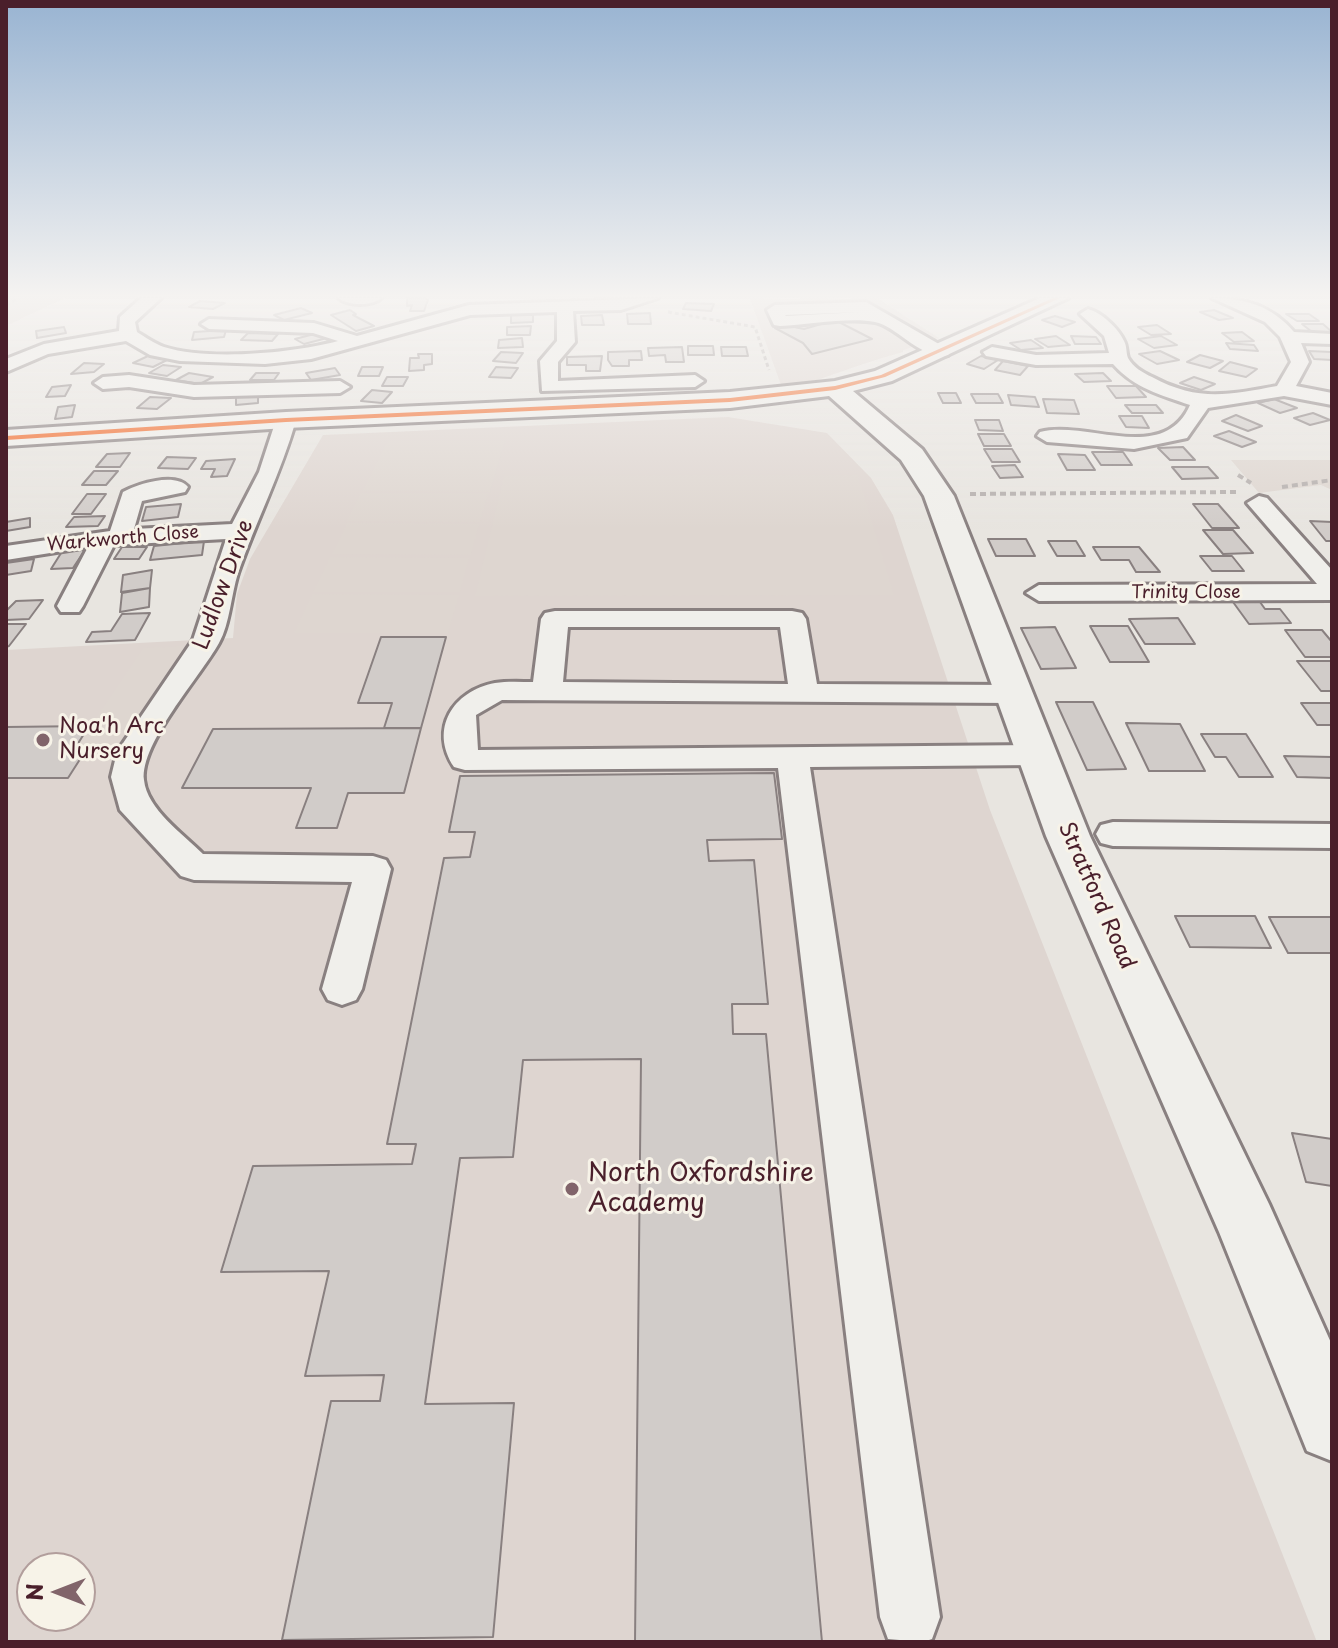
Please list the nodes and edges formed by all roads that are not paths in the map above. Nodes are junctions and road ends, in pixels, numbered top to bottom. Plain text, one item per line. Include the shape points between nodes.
1 (230, 375) edge
2 (544, 375) edge
3 (886, 375) edge
4 (1134, 375) edge
5 (1293, 375) edge
6 (695, 381) dead end
7 (103, 383) dead end
8 (340, 387) dead end
9 (219, 388) junction
10 (835, 388) junction
11 (1284, 390) junction
12 (1332, 399) edge
13 (290, 401) junction
14 (1201, 402) junction
15 (1047, 436) dead end
16 (6, 438) edge
17 (177, 487) dead end
18 (1260, 494) road end
19 (241, 531) junction
20 (113, 537) junction
21 (6, 553) edge
22 (1332, 586) edge
23 (1332, 592) edge
24 (1039, 593) dead end
25 (70, 606) dead end
26 (547, 691) junction
27 (804, 693) junction
28 (1013, 694) junction
29 (1036, 755) junction
30 (793, 757) junction
31 (1113, 834) dead end
32 (1332, 836) edge
33 (342, 989) dead end
34 (1332, 1426) edge
35 (910, 1617) dead end

1 - 9 street
2 - 6 street via 539,388
3 - 10 main road
4 - 14 street
5 - 11 street
7 - 9 street via 129,381 194,391
8 - 13 street
9 - 13 street
10 - 13 main road via 730,400
10 - 28 main road, Stratford Road via 912,455 939,496
11 - 12 street
11 - 14 street
13 - 16 main road
13 - 19 street, Ludlow Drive via 270,472
14 - 15 street via 1179,435 1107,442
17 - 20 street via 131,489
18 - 22 street
19 - 20 street, Warkworth Close
19 - 33 street, Ludlow Drive via 207,640 133,752 127,777 132,802 194,867 373,869
20 - 21 street, Warkworth Close
20 - 25 street
23 - 24 street, Trinity Close
26 - 27 street
26 - 27 street via 555,619 792,619
26 - 30 street via 498,691 471,700 461,715 458,737 465,760
27 - 28 street
28 - 29 main road, Stratford Road
29 - 30 street
29 - 34 main road, Stratford Road
30 - 35 street
31 - 32 street

